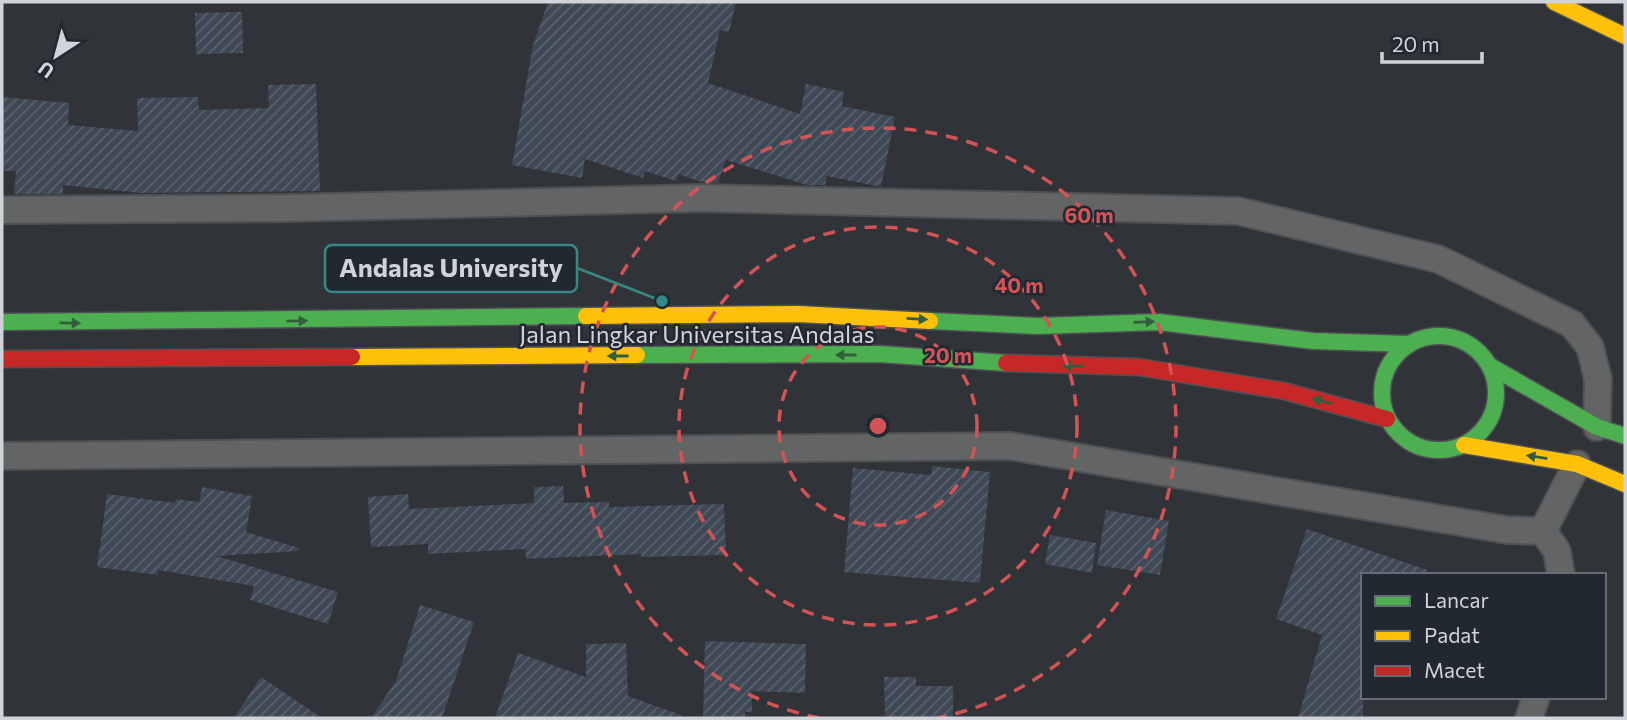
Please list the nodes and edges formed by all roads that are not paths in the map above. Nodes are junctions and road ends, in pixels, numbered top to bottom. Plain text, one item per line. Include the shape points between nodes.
1 (1554, 2) edge
2 (1625, 36) edge
3 (2, 210) edge
4 (2, 322) edge
5 (1410, 344) junction
6 (2, 359) edge
7 (1490, 366) junction
8 (1388, 419) junction
9 (1597, 427) junction
10 (1625, 436) edge
11 (1465, 445) junction
12 (2, 456) edge
13 (1577, 464) junction
14 (1625, 484) edge
15 (1543, 531) junction
16 (1561, 573) edge
17 (1535, 699) edge
18 (1529, 718) edge

1 - 2 street
3 - 9 street via 703,198 1238,211 1438,258 1572,324 1590,348 1598,379
4 -> 5 street, Jalan Lingkar Universitas Andalas via 798,314 1038,326 1159,322 1313,341
5 - 7 street via 1446,336 1464,341
5 - 8 street via 1396,355 1382,385
8 -> 6 street, Jalan Lingkar Universitas Andalas via 1284,391 1139,367 880,355
7 - 9 street
7 - 11 street via 1497,389 1494,412 1483,432
8 - 11 street via 1401,436 1421,447 1443,451
9 - 10 street
13 -> 11 street
12 - 15 street via 1010,446 1493,527
13 - 14 street
13 - 15 street
15 - 16 street via 1557,551
17 - 18 street

